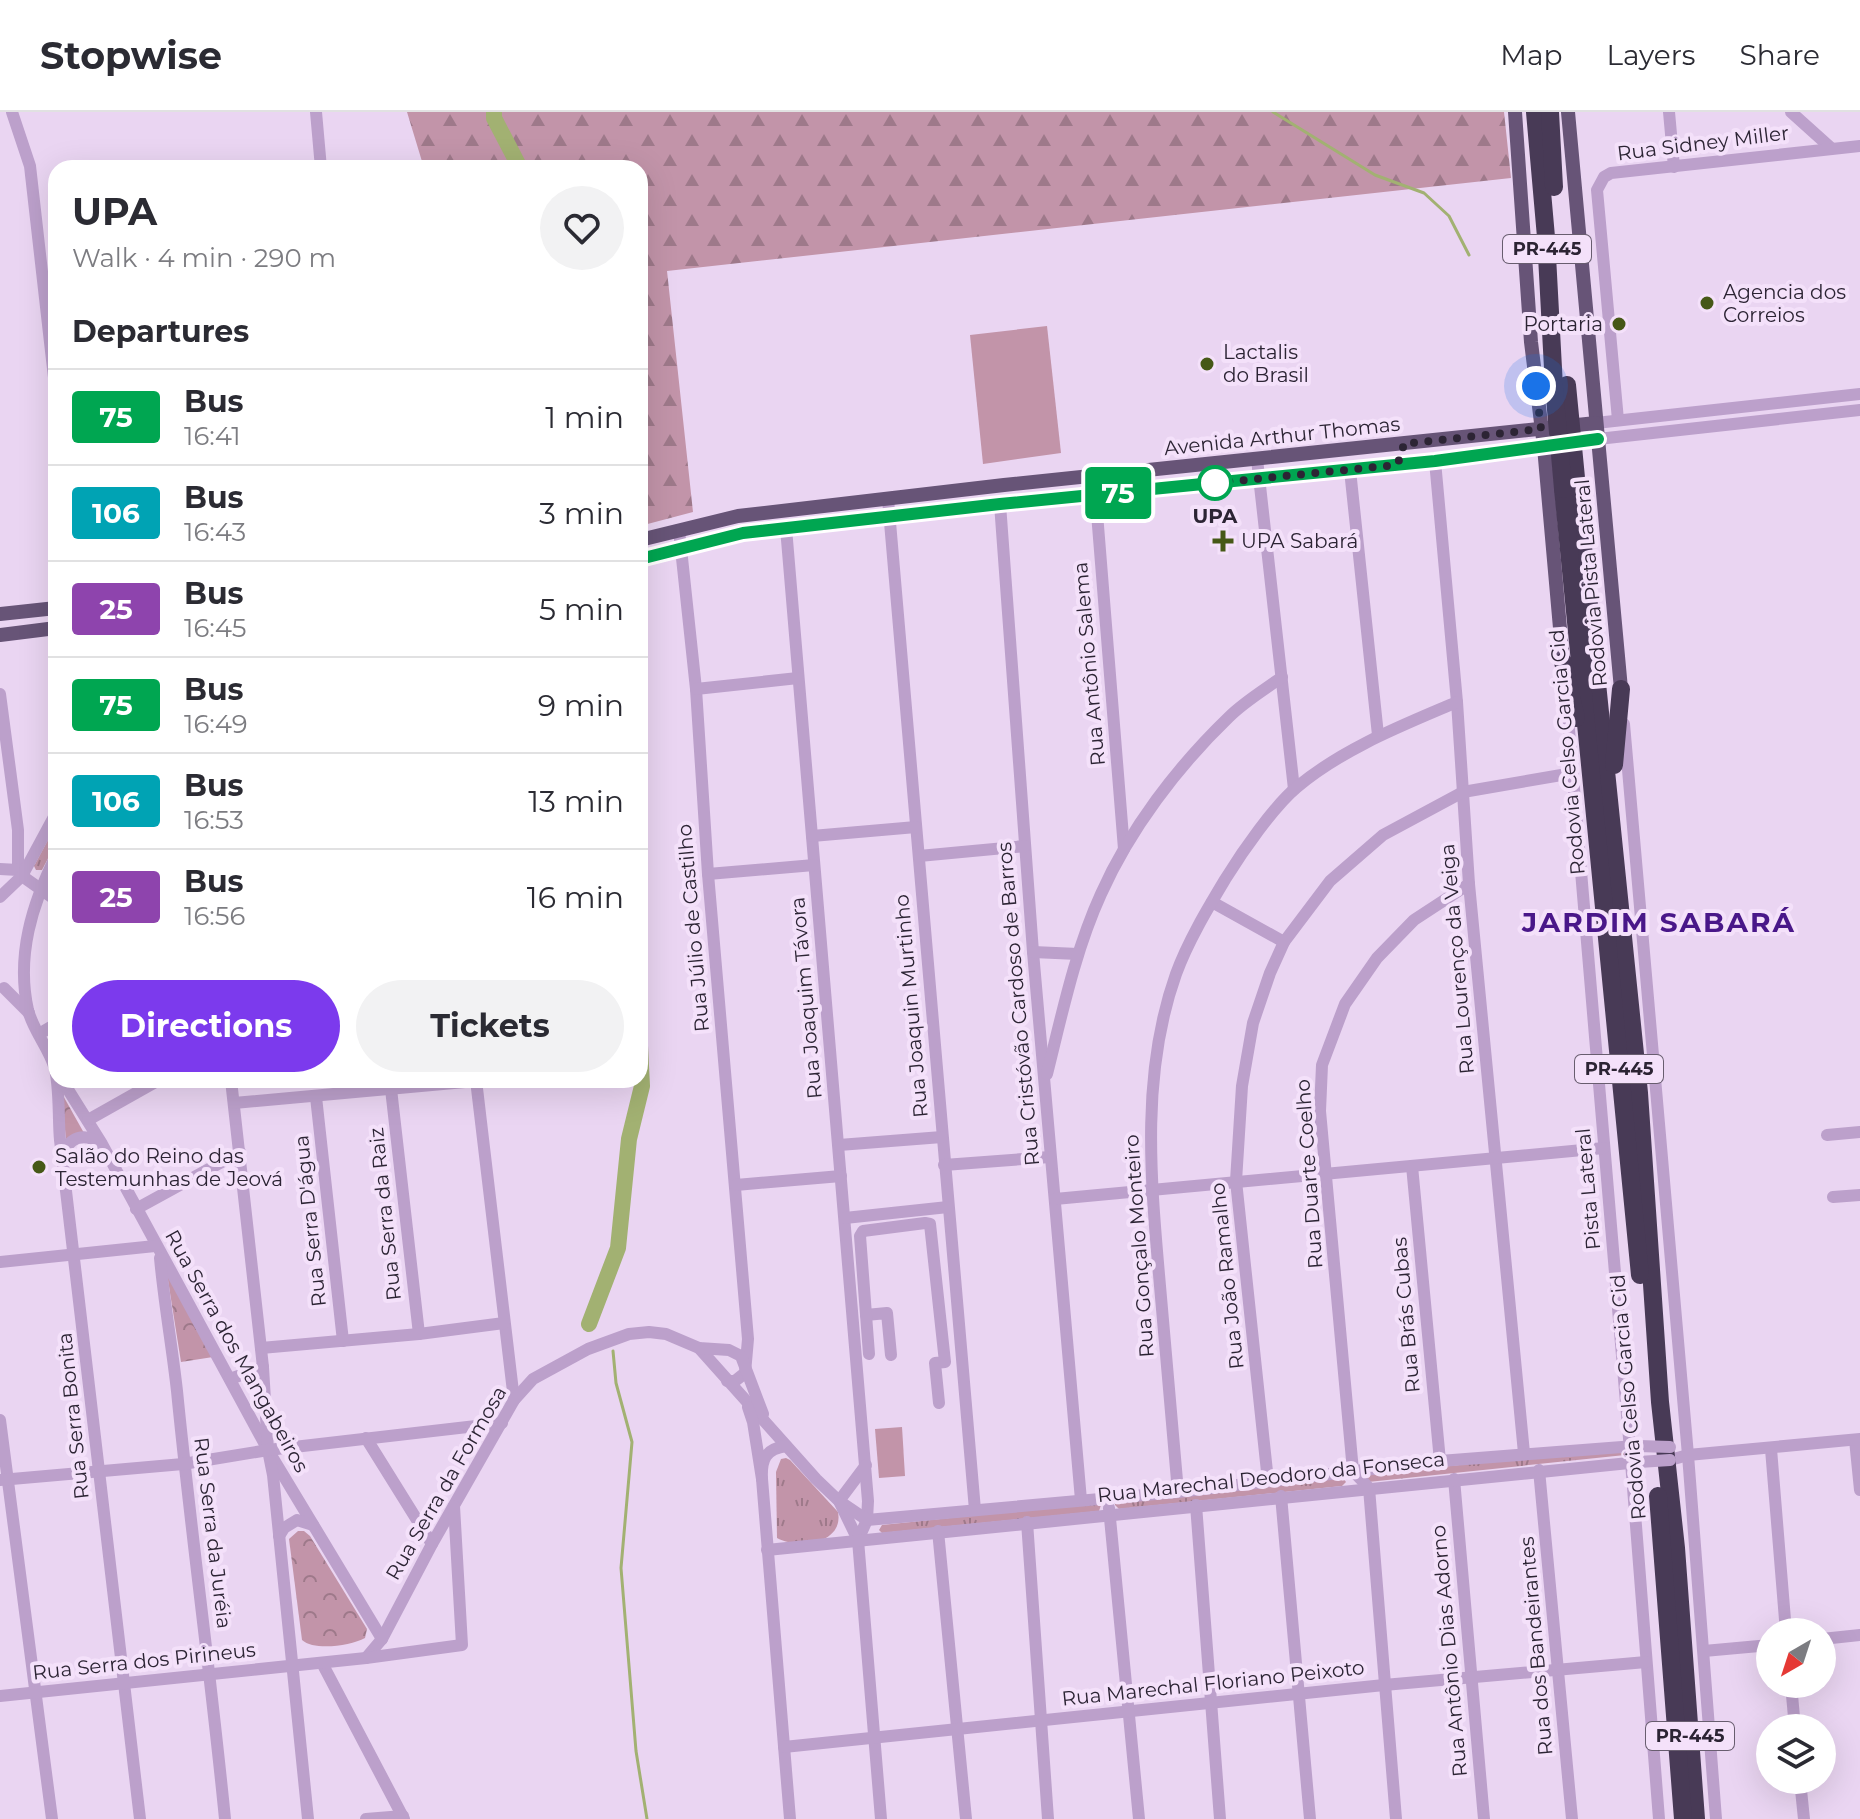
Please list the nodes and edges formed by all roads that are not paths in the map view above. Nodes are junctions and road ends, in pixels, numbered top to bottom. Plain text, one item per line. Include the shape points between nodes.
1 (12, 112) edge
2 (316, 112) edge
3 (1515, 112) edge
4 (1535, 112) edge
5 (1550, 112) edge
6 (1568, 112) edge
7 (1669, 112) edge
8 (1791, 112) edge
9 (1860, 146) edge
10 (1831, 148) junction
11 (320, 160) edge
12 (1674, 167) junction
13 (48, 325) edge
14 (1561, 386) junction
15 (1860, 394) edge
16 (1860, 410) edge
17 (1618, 420) junction
18 (1596, 423) junction
19 (1541, 429) junction
20 (1598, 439) junction
21 (1403, 444) junction
22 (1544, 447) junction
23 (1257, 459) junction
24 (1435, 461) junction
25 (1396, 465) junction
26 (1350, 470) junction
27 (1094, 476) junction
28 (1260, 479) junction
29 (1570, 489) junction
30 (1096, 495) junction
31 (888, 499) junction
32 (1000, 504) junction
33 (888, 517) junction
34 (786, 528) junction
35 (679, 530) junction
36 (648, 538) edge
37 (682, 548) junction
38 (648, 557) edge
39 (48, 609) edge
40 (0, 614) edge
41 (48, 629) edge
42 (0, 635) edge
43 (1563, 662) joint
44 (1282, 677) junction
45 (798, 678) junction
46 (696, 689) junction
47 (1621, 689) junction
48 (0, 694) edge
49 (1457, 702) junction
50 (1, 713) edge
51 (1378, 735) junction
52 (1580, 769) junction
53 (6, 788) edge
54 (1294, 789) junction
55 (1463, 792) junction
56 (1610, 807) junction
57 (916, 827) junction
58 (48, 828) edge
59 (45, 834) junction
60 (812, 836) junction
61 (18, 839) junction
62 (1025, 846) junction
63 (1124, 849) junction
64 (919, 856) junction
65 (814, 865) junction
66 (0, 872) edge
67 (48, 872) edge
68 (20, 873) junction
69 (708, 874) junction
70 (1469, 884) junction
71 (40, 889) junction
72 (4, 894) edge
73 (48, 894) edge
74 (1212, 902) junction
75 (1284, 942) junction
76 (1033, 952) junction
77 (1078, 954) junction
78 (24, 976) junction
79 (2, 987) edge
80 (29, 1013) junction
81 (48, 1029) edge
82 (39, 1034) junction
83 (48, 1053) edge
84 (1044, 1085) junction
85 (58, 1088) edge
86 (67, 1088) edge
87 (145, 1088) edge
88 (232, 1088) edge
89 (400, 1088) edge
90 (477, 1088) edge
91 (391, 1089) junction
92 (316, 1097) junction
93 (234, 1103) junction
94 (88, 1120) junction
95 (1860, 1132) edge
96 (1827, 1135) dead end
97 (942, 1137) junction
98 (102, 1144) junction
99 (839, 1145) junction
100 (1604, 1148) junction
101 (240, 1152) junction
102 (63, 1155) junction
103 (1050, 1157) junction
104 (1496, 1159) junction
105 (944, 1165) junction
106 (1412, 1166) junction
107 (1326, 1172) junction
108 (841, 1176) junction
109 (1236, 1181) junction
110 (736, 1185) junction
111 (1151, 1189) junction
112 (1860, 1195) edge
113 (1833, 1197) dead end
114 (1055, 1199) junction
115 (948, 1207) junction
116 (136, 1209) junction
117 (845, 1218) junction
118 (901, 1219) junction
119 (157, 1250) junction
120 (75, 1255) junction
121 (0, 1262) edge
122 (866, 1315) junction
123 (504, 1323) junction
124 (746, 1323) junction
125 (419, 1334) junction
126 (343, 1341) junction
127 (261, 1348) junction
128 (699, 1348) junction
129 (726, 1350) junction
130 (869, 1354) dead end
131 (891, 1355) dead end
132 (747, 1365) junction
133 (263, 1367) junction
134 (725, 1378) junction
135 (230, 1379) junction
136 (514, 1400) junction
137 (745, 1400) junction
138 (939, 1403) dead end
139 (0, 1420) edge
140 (502, 1423) junction
141 (770, 1428) junction
142 (366, 1438) junction
143 (1858, 1440) edge
144 (786, 1446) junction
145 (1634, 1446) junction
146 (1771, 1449) junction
147 (268, 1450) junction
148 (1524, 1453) junction
149 (1670, 1454) junction
150 (1688, 1455) junction
151 (1440, 1461) junction
152 (1635, 1462) junction
153 (183, 1464) junction
154 (866, 1465) junction
155 (98, 1470) junction
156 (1539, 1470) junction
157 (1353, 1471) junction
158 (762, 1479) junction
159 (1454, 1479) junction
160 (3, 1480) edge
161 (1268, 1481) junction
162 (1369, 1488) junction
163 (1860, 1490) edge
164 (1178, 1492) junction
165 (1281, 1496) junction
166 (1108, 1498) junction
167 (1081, 1500) junction
168 (839, 1501) junction
169 (1196, 1505) junction
170 (454, 1506) junction
171 (975, 1510) junction
172 (1110, 1513) junction
173 (867, 1520) junction
174 (1027, 1522) junction
175 (313, 1525) junction
176 (938, 1531) junction
177 (279, 1536) junction
178 (858, 1540) junction
179 (432, 1544) junction
180 (767, 1550) junction
181 (1785, 1618) edge
182 (1860, 1635) edge
183 (1836, 1638) edge
184 (382, 1639) junction
185 (1756, 1646) edge
186 (1704, 1651) junction
187 (366, 1658) junction
188 (1646, 1662) junction
189 (322, 1663) junction
190 (293, 1666) junction
191 (1558, 1669) junction
192 (211, 1674) junction
193 (1472, 1679) junction
194 (126, 1683) junction
195 (1384, 1685) junction
196 (34, 1693) junction
197 (1300, 1694) junction
198 (0, 1696) edge
199 (1210, 1703) junction
200 (1129, 1712) junction
201 (1040, 1721) junction
202 (959, 1730) junction
203 (874, 1739) junction
204 (784, 1747) junction
205 (1801, 1794) edge
206 (404, 1818) edge
207 (52, 1819) edge
208 (140, 1819) edge
209 (225, 1819) edge
210 (308, 1819) edge
211 (366, 1819) edge
212 (790, 1819) edge
213 (881, 1819) edge
214 (966, 1819) edge
215 (1048, 1819) edge
216 (1139, 1819) edge
217 (1220, 1819) edge
218 (1310, 1819) edge
219 (1396, 1819) edge
220 (1484, 1819) edge
221 (1572, 1819) edge
222 (1659, 1819) edge
223 (1683, 1819) edge
224 (1696, 1819) edge
225 (1716, 1819) edge
226 (1804, 1819) edge

1 - 13 street via 30,166
2 - 11 street
3 - 19 main road, Rodovia Pista Lateral / PR-445
4 - 14 highway, Rodovia Celso Garcia Cid / PR-445
5 - 14 highway, Rodovia Celso Garcia Cid / PR-445
6 - 18 main road, Rodovia Pista Lateral / PR-445
7 - 12 street
8 - 10 street
9 - 10 street, Rua Sidney Miller
10 - 12 street, Rua Sidney Miller
12 - 17 street, Rua Sidney Miller via 1611,173 1597,190
14 - 29 highway, Rodovia Celso Garcia Cid / PR-445, bridge
15 - 17 street
16 - 20 street
17 - 18 street
18 - 19 main road, Avenida Arthur Thomas
18 - 20 main road, Rodovia Pista Lateral / PR-445
19 - 21 main road, Avenida Arthur Thomas
19 - 22 main road, Rodovia Pista Lateral / PR-445
20 - 22 main road, Avenida Arthur Thomas
20 - 47 main road, Rodovia Pista Lateral / PR-445
21 - 23 main road, Avenida Arthur Thomas
21 - 25 main road
22 - 24 main road, Avenida Arthur Thomas
22 - 43 main road, Rodovia Pista Lateral / PR-445
23 - 27 main road, Avenida Arthur Thomas
23 - 28 street
24 - 25 main road, Avenida Arthur Thomas
24 - 49 street, Rua Lourenço da Veiga
25 - 26 main road, Avenida Arthur Thomas
26 - 28 main road, Avenida Arthur Thomas
26 - 51 street
27 - 30 street, Rua Antônio Salema
27 - 31 main road, Avenida Arthur Thomas
28 - 30 main road, Avenida Arthur Thomas
28 - 44 street
29 - 52 highway, Rodovia Celso Garcia Cid / PR-445
29 - 56 highway, Rodovia Celso Garcia Cid / PR-445
30 - 32 main road, Avenida Arthur Thomas
30 - 63 street, Rua Antônio Salema
31 - 33 street, Rua Joaquin Murtinho
31 - 35 main road, Avenida Arthur Thomas via 738,516
32 - 33 main road, Avenida Arthur Thomas
32 - 62 street, Rua Cristóvão Cardoso de Barros
33 - 34 main road, Avenida Arthur Thomas
33 - 57 street, Rua Joaquin Murtinho
34 - 37 main road, Avenida Arthur Thomas
34 - 45 street, Rua Joaquim Távora
35 - 36 main road, Avenida Arthur Thomas
35 - 37 street, Rua Júlio de Castilho
37 - 38 main road, Avenida Arthur Thomas
37 - 46 street, Rua Júlio de Castilho
39 - 40 main road
41 - 42 main road
43 - 52 highway
44 - 54 street
44 - 63 street via 1231,715 1190,758
45 - 46 street
45 - 60 street, Rua Joaquim Távora
46 - 69 street, Rua Júlio de Castilho
47 - 56 highway
47 - 150 street, Rodovia Pista Lateral / PR-445
48 - 50 street
49 - 51 street, Rua Gonçalo Monteiro
49 - 55 street, Rua Lourenço da Veiga
50 - 53 street
51 - 54 street, Rua Gonçalo Monteiro
52 - 55 street, Rua João Ramalho
52 - 100 street, Pista Lateral / PR-445 via 1583,890
52 - 223 highway, Rodovia Celso Garcia Cid / PR-445 via 1639,1266
53 - 61 street
54 - 74 street, Rua Gonçalo Monteiro via 1241,853
55 - 70 street, Rua Lourenço da Veiga
55 - 75 street, Rua João Ramalho via 1383,835 1330,881
56 - 224 highway, Rodovia Celso Garcia Cid / PR-445 via 1639,1093
57 - 60 street
57 - 64 street, Rua Joaquin Murtinho
58 - 59 street
59 - 61 street
59 - 68 street
60 - 65 street, Rua Joaquim Távora
61 - 68 street
62 - 64 street
62 - 76 street, Rua Cristóvão Cardoso de Barros
63 - 77 street
64 - 97 street, Rua Joaquin Murtinho
65 - 69 street
65 - 99 street, Rua Joaquim Távora
66 - 68 street
66 - 72 street via 8,885
67 - 71 street
68 - 71 street
68 - 72 street
69 - 110 street, Rua Júlio de Castilho
70 - 104 street, Rua Lourenço da Veiga
70 - 107 street, Rua Duarte Coelho via 1414,920 1377,958 1345,1004 1322,1065
71 - 73 street
71 - 78 street via 27,934
74 - 75 street
74 - 111 street, Rua Gonçalo Monteiro via 1176,973 1160,1034 1151,1109
75 - 109 street, Rua João Ramalho via 1253,1023 1242,1086
76 - 77 street
76 - 84 street, Rua Cristóvão Cardoso de Barros
77 - 84 street
78 - 79 street via 18,984
78 - 80 street
79 - 80 street
80 - 82 street, Rua Serra Bonita
81 - 82 street
82 - 83 street, Rua Serra Bonita
84 - 103 street, Rua Cristóvão Cardoso de Barros
85 - 102 street, Rua Serra Bonita
86 - 94 street, Rua Serra dos Mangabeiros
87 - 94 street
88 - 93 street
89 - 91 street
90 - 123 street
91 - 92 street
91 - 125 street, Rua Serra da Raiz
92 - 93 street
92 - 126 street, Rua Serra D'água
93 - 101 street
94 - 98 street, Rua Serra dos Mangabeiros
95 - 96 street
97 - 99 street
97 - 105 street, Rua Joaquin Murtinho
98 - 102 street via 91,1137 75,1138
98 - 116 street, Rua Serra dos Mangabeiros
99 - 108 street, Rua Joaquim Távora
100 - 104 street
100 - 145 street, Pista Lateral / PR-445
101 - 116 street
101 - 127 street
102 - 120 street, Rua Serra Bonita
103 - 105 street
103 - 114 street, Rua Cristóvão Cardoso de Barros
104 - 106 street
104 - 148 street, Rua Lourenço da Veiga
105 - 115 street, Rua Joaquin Murtinho
106 - 107 street
106 - 151 street, Rua Brás Cubas
107 - 109 street
107 - 157 street, Rua Duarte Coelho
108 - 110 street
108 - 117 street, Rua Joaquim Távora
109 - 111 street
109 - 161 street, Rua João Ramalho
110 - 124 street, Rua Júlio de Castilho
111 - 114 street
111 - 164 street, Rua Gonçalo Monteiro
112 - 113 street
114 - 167 street, Rua Cristóvão Cardoso de Barros
115 - 118 street
115 - 171 street, Rua Joaquin Murtinho
116 - 119 street, Rua Serra dos Mangabeiros
117 - 118 street
117 - 154 street, Rua Joaquim Távora
118 - 122 street via 860,1236
118 - 138 street via 932,1227 945,1362 935,1363
119 - 120 street
119 - 135 street, Rua Serra dos Mangabeiros
119 - 153 street, Rua Serra da Juréia
120 - 121 street
120 - 155 street, Rua Serra Bonita
122 - 130 street
122 - 131 street via 887,1313
123 - 125 street
123 - 136 street
124 - 129 street
124 - 132 street, Rua Júlio de Castilho
125 - 126 street
126 - 127 street
127 - 133 street
128 - 129 street, Rua Serra da Formosa
128 - 134 street, Rua Serra da Formosa
128 - 136 street, Rua Serra da Formosa via 666,1334 629,1334 533,1379
129 - 132 street
129 - 134 street via 720,1363
132 - 134 street via 741,1378
132 - 141 street, Rua Serra da Formosa
133 - 135 street
133 - 147 street
134 - 137 street, Rua Serra da Formosa
135 - 147 street, Rua Serra dos Mangabeiros
136 - 140 street, Rua Serra da Formosa
137 - 141 street, Rua Serra da Formosa
137 - 158 street
139 - 160 street
140 - 142 street
140 - 170 street, Rua Serra da Formosa
141 - 144 street, Rua Serra da Formosa
142 - 147 street
142 - 179 street
143 - 146 street
143 - 163 street
144 - 158 street via 765,1455
144 - 168 street, Rua Serra da Formosa
145 - 148 street
145 - 149 street, bridge
145 - 152 street, Pista Lateral / PR-445
146 - 150 street
146 - 181 street
147 - 153 street
147 - 175 street, Rua Serra dos Mangabeiros
147 - 177 street
148 - 151 street
149 - 150 street
149 - 152 street, Rua Marechal Deodoro da Fonseca, bridge
150 - 186 street, PR-445
151 - 157 street
152 - 156 street, Rua Marechal Deodoro da Fonseca
152 - 188 street, Pista Lateral / PR-445
153 - 155 street
153 - 192 street, Rua Serra da Juréia
154 - 168 street
154 - 173 street, Rua Joaquim Távora
155 - 160 street
155 - 194 street, Rua Serra Bonita
156 - 159 street, Rua Marechal Deodoro da Fonseca
156 - 191 street, Rua dos Bandeirantes
157 - 161 street
157 - 162 street
158 - 180 street
159 - 162 street, Rua Marechal Deodoro da Fonseca
159 - 193 street, Rua Antônio Dias Adorno
160 - 196 street
161 - 164 street
162 - 165 street, Rua Marechal Deodoro da Fonseca
162 - 195 street
164 - 166 street
165 - 169 street, Rua Marechal Deodoro da Fonseca
165 - 197 street
166 - 167 street
166 - 172 street
167 - 171 street
168 - 173 street, Rua Serra da Formosa
168 - 178 street, Rua Serra da Formosa
169 - 172 street, Rua Marechal Deodoro da Fonseca
169 - 199 street
170 - 179 street, Rua Serra da Formosa
170 - 187 street via 462,1645
171 - 173 street
172 - 174 street, Rua Marechal Deodoro da Fonseca
172 - 200 street
173 - 178 street, Rua Joaquim Távora
174 - 176 street, Rua Marechal Deodoro da Fonseca
174 - 201 street
175 - 177 street via 297,1520
175 - 184 street, Rua Serra dos Mangabeiros
176 - 178 street, Rua Marechal Deodoro da Fonseca
176 - 202 street
177 - 190 street
178 - 180 street, Rua Marechal Deodoro da Fonseca
178 - 203 street
179 - 184 street, Rua Serra da Formosa
180 - 204 street
182 - 183 street
184 - 187 street, Rua Serra da Formosa
185 - 186 street
186 - 225 street, PR-445
187 - 189 street
188 - 191 street, Rua Marechal Floriano Peixoto
188 - 222 street, Pista Lateral / PR-445
189 - 190 street
189 - 206 street
190 - 192 street, Rua Serra dos Pirineus
190 - 210 street
191 - 193 street, Rua Marechal Floriano Peixoto
191 - 221 street, Rua dos Bandeirantes
192 - 194 street, Rua Serra dos Pirineus
192 - 209 street, Rua Serra da Juréia
193 - 195 street, Rua Marechal Floriano Peixoto
193 - 220 street, Rua Antônio Dias Adorno
194 - 196 street, Rua Serra dos Pirineus
194 - 208 street, Rua Serra Bonita
195 - 197 street, Rua Marechal Floriano Peixoto
195 - 219 street
196 - 198 street, Rua Serra dos Pirineus
196 - 207 street
197 - 199 street, Rua Marechal Floriano Peixoto
197 - 218 street
199 - 200 street, Rua Marechal Floriano Peixoto
199 - 217 street
200 - 201 street, Rua Marechal Floriano Peixoto
200 - 216 street
201 - 202 street, Rua Marechal Floriano Peixoto
201 - 215 street
202 - 203 street, Rua Marechal Floriano Peixoto
202 - 214 street
203 - 204 street, Rua Marechal Floriano Peixoto
203 - 213 street
204 - 212 street
205 - 226 street
206 - 211 street

